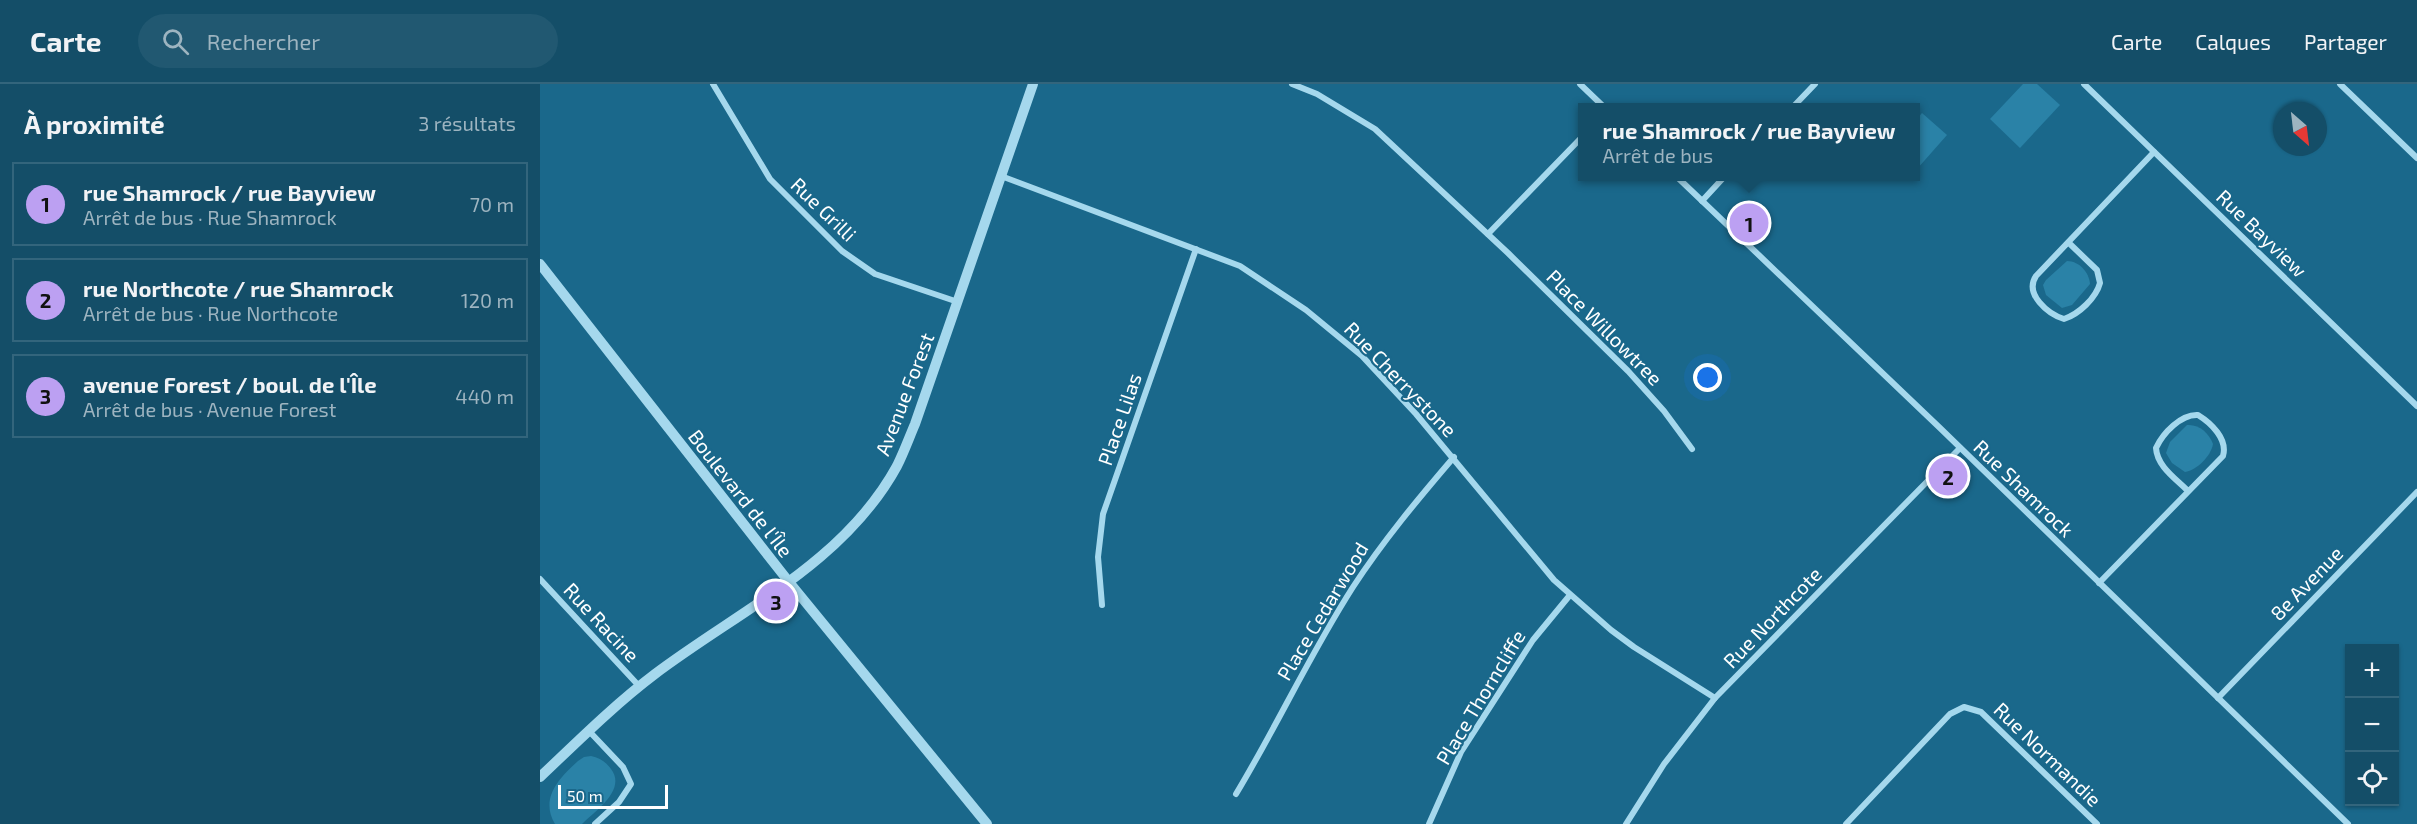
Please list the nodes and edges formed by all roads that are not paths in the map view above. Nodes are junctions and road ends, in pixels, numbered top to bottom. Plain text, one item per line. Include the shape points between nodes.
1 (713, 84) edge
2 (1033, 84) edge
3 (1292, 84) edge
4 (1580, 84) edge
5 (1815, 84) edge
6 (2084, 84) edge
7 (2340, 84) edge
8 (1600, 103) edge
9 (1797, 103) edge
10 (1578, 141) edge
11 (2154, 152) junction
12 (2417, 158) edge
13 (1001, 176) junction
14 (1680, 181) edge
15 (1721, 181) edge
16 (1702, 201) junction
17 (1488, 234) junction
18 (2068, 243) junction
19 (1196, 249) junction
20 (540, 264) edge
21 (958, 302) junction
22 (2417, 405) edge
23 (1960, 448) junction
24 (1692, 449) dead end
25 (1454, 457) junction
26 (2188, 491) junction
27 (2417, 492) edge
28 (540, 579) edge
29 (789, 582) junction
30 (2099, 583) junction
31 (1570, 595) junction
32 (1102, 605) dead end
33 (639, 686) junction
34 (1715, 698) junction
35 (2218, 698) junction
36 (589, 731) junction
37 (540, 777) edge
38 (1236, 794) dead end
39 (2094, 823) edge
40 (595, 824) edge
41 (987, 824) edge
42 (1430, 824) edge
43 (1626, 824) edge
44 (1846, 824) edge
45 (2348, 824) edge

1 - 21 street, Rue Grilli via 770,180 842,251 882,277
2 - 13 street, Avenue Forest
3 - 17 street, Place Willowtree via 1317,94 1375,129
4 - 8 street
5 - 9 street
6 - 11 street, Rue Bayview
7 - 12 street
10 - 17 street
11 - 18 street
11 - 22 street, Rue Bayview
13 - 19 street, Rue Cherrystone
13 - 21 street, Avenue Forest
14 - 16 street, Rue Shamrock
15 - 16 street
16 - 23 street, Rue Shamrock
17 - 24 street, Place Willowtree via 1628,371
18 - 18 street via 2036,276 2032,286 2036,298 2064,319 2077,312 2100,283 2097,270
19 - 25 street, Rue Cherrystone via 1240,266 1306,310 1362,356
19 - 32 street, Place Lilas via 1103,514 1098,557
20 - 29 street, Boulevard de l'Île
21 - 29 street, Avenue Forest via 894,471 846,533
23 - 30 street, Rue Shamrock
23 - 34 street, Rue Northcote
25 - 31 street, Rue Cherrystone via 1538,562
25 - 38 street, Place Cedarwood via 1402,519 1353,587
26 - 26 street via 2224,450 2217,433 2198,415 2181,419 2156,448 2161,464
26 - 30 street
27 - 35 street, 8e Avenue
28 - 33 street, Rue Racine
29 - 33 street, Avenue Forest
29 - 41 street, Boulevard de l'Île
30 - 35 street, Rue Shamrock
31 - 34 street, Rue Cherrystone via 1634,647
31 - 42 street, Place Thorncliffe via 1533,640 1461,752
33 - 36 street, Avenue Forest
34 - 43 street, Rue Northcote via 1664,764
35 - 45 street, Rue Shamrock
36 - 37 street, Avenue Forest
36 - 40 street via 623,767 631,784 619,802
39 - 44 street, Rue Normandie via 1981,712 1964,706 1950,714

